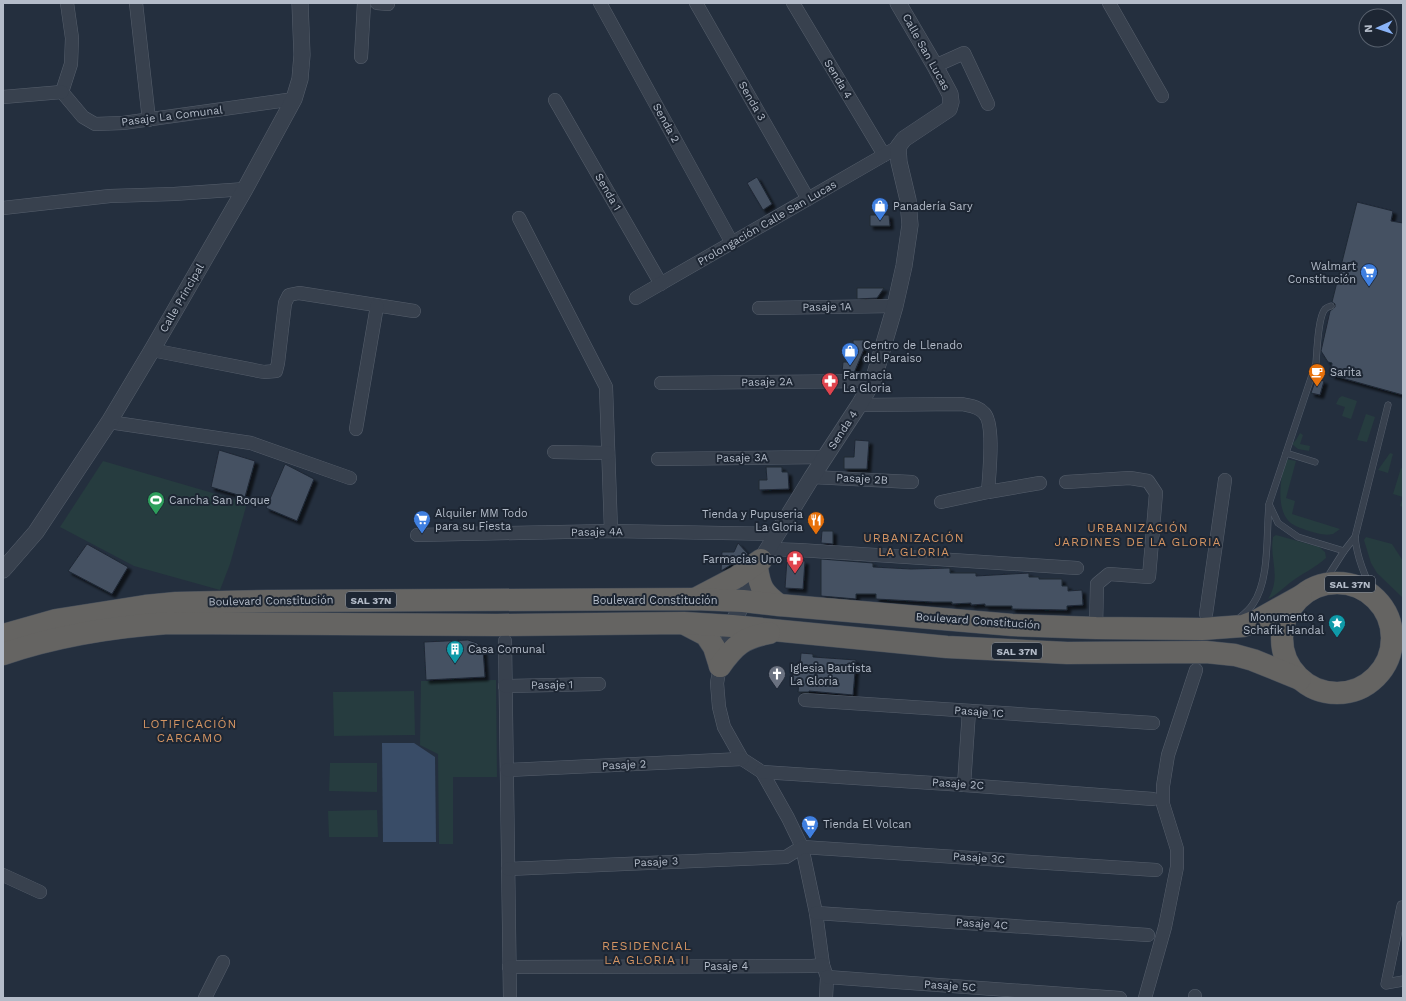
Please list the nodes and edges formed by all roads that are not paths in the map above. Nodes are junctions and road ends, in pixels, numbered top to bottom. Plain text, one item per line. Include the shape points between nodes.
1 (67, 3) edge
2 (136, 3) edge
3 (300, 3) edge
4 (364, 3) edge
5 (600, 3) edge
6 (696, 3) edge
7 (793, 3) edge
8 (898, 3) edge
9 (1109, 3) edge
10 (362, 57) dead end
11 (935, 66) junction
12 (62, 92) junction
13 (1162, 96) dead end
14 (3, 97) edge
15 (294, 99) junction
16 (555, 100) dead end
17 (988, 104) dead end
18 (149, 120) junction
19 (898, 147) junction
20 (884, 155) junction
21 (245, 189) junction
22 (808, 199) junction
23 (3, 208) edge
24 (518, 218) dead end
25 (732, 243) junction
26 (661, 284) junction
27 (636, 298) dead end
28 (377, 306) junction
29 (895, 306) junction
30 (1331, 306) dead end
31 (759, 308) dead end
32 (414, 311) dead end
33 (152, 350) junction
34 (873, 381) junction
35 (661, 383) dead end
36 (1388, 404) dead end
37 (859, 405) junction
38 (109, 422) junction
39 (356, 429) dead end
40 (554, 452) dead end
41 (608, 453) junction
42 (1286, 453) junction
43 (826, 457) junction
44 (658, 459) dead end
45 (1316, 462) dead end
46 (812, 477) junction
47 (350, 478) dead end
48 (1225, 480) dead end
49 (912, 482) dead end
50 (1066, 482) dead end
51 (1040, 483) dead end
52 (988, 492) junction
53 (941, 502) dead end
54 (1269, 504) junction
55 (611, 531) junction
56 (776, 534) junction
57 (416, 535) dead end
58 (1355, 537) junction
59 (1344, 551) junction
60 (762, 559) junction
61 (1077, 568) dead end
62 (3, 570) edge
63 (1323, 584) junction
64 (1302, 596) junction
65 (1375, 598) junction
66 (695, 599) junction
67 (742, 601) junction
68 (779, 605) junction
69 (1206, 614) dead end
70 (1396, 619) edge
71 (684, 623) junction
72 (732, 626) junction
73 (1230, 627) junction
74 (1096, 628) junction
75 (778, 631) junction
76 (505, 641) dead end
77 (6, 650) edge
78 (1403, 664) edge
79 (720, 666) junction
80 (1196, 670) dead end
81 (1376, 678) junction
82 (1300, 679) junction
83 (599, 684) dead end
84 (506, 686) junction
85 (805, 700) dead end
86 (969, 711) junction
87 (1153, 723) dead end
88 (742, 759) junction
89 (507, 770) junction
90 (762, 772) junction
91 (964, 785) junction
92 (1153, 799) dead end
93 (802, 847) junction
94 (508, 869) junction
95 (1156, 870) dead end
96 (3, 875) edge
97 (40, 892) dead end
98 (1403, 906) edge
99 (816, 913) junction
100 (1148, 935) dead end
101 (1399, 943) edge
102 (223, 962) dead end
103 (509, 968) junction
104 (825, 971) junction
105 (1403, 982) edge
106 (205, 998) edge
107 (510, 998) edge
108 (826, 998) edge
109 (1120, 998) edge
110 (1145, 998) edge

1 - 12 street via 72,38 71,64
2 - 18 street
3 - 15 street, Calle Principal via 302,55 300,79
4 - 10 street
5 - 25 street, Senda 2
6 - 22 street, Senda 3
7 - 20 street, Senda 4
8 - 11 street, Calle San Lucas
9 - 13 street
11 - 17 street via 964,53
11 - 19 street, Calle San Lucas via 950,94 950,109 904,139
12 - 14 street
12 - 18 street, Pasaje La Comunal via 83,118 94,124
15 - 18 street, Pasaje La Comunal
15 - 21 street, Calle Principal
16 - 26 street, Senda 1
19 - 20 street, Prolongación Calle San Lucas
19 - 29 street, Senda 4 via 910,225
20 - 22 street, Prolongación Calle San Lucas
21 - 23 street via 110,196
21 - 33 street, Calle Principal
22 - 25 street, Prolongación Calle San Lucas
24 - 41 street via 606,387
25 - 26 street, Prolongación Calle San Lucas
26 - 27 street, Prolongación Calle San Lucas
28 - 32 street
28 - 33 street via 299,293 288,295 276,371 264,372
28 - 39 street
29 - 31 street, Pasaje 1A
29 - 34 street, Senda 4
30 - 42 lane via 1327,307 1323,316 1316,363
33 - 38 street, Calle Principal
34 - 35 street, Pasaje 2A
34 - 37 street, Senda 4
36 - 58 lane
37 - 43 street, Senda 4
37 - 52 street via 962,404 976,407 985,413 990,423 991,435
38 - 47 street via 251,443
38 - 62 street, Calle Principal via 36,532
40 - 41 street
41 - 55 street
42 - 45 lane
42 - 54 lane
43 - 44 street, Pasaje 3A
43 - 46 street, Senda 4
46 - 49 street, Pasaje 2B
46 - 56 street, Senda 4
48 - 69 street
50 - 74 street via 1130,478 1148,481 1156,493 1149,576 1110,574 1097,584
51 - 52 street
52 - 53 street
54 - 59 lane via 1278,523 1298,537
54 - 73 lane via 1266,561 1260,590 1253,604
55 - 56 street, Pasaje 4A
55 - 57 street, Pasaje 4A
56 - 60 street, Senda 4
58 - 59 lane
58 - 65 lane via 1360,563
59 - 63 lane
60 - 61 street via 799,550
60 - 66 highway
60 - 67 street, Senda 4
60 - 68 highway via 759,582 766,596
63 - 64 highway, SAL 37N
63 - 65 highway, SAL 37N via 1351,584
64 - 73 highway, Boulevard Constitución / SAL 37N via 1256,621
64 - 82 highway, SAL 37N via 1286,616 1282,640 1288,664
65 - 70 highway, SAL 37N via 1384,610
66 - 67 highway, Boulevard Constitución / SAL 37N
66 - 77 highway, Boulevard Constitución / SAL 37N via 176,603 56,620
67 - 68 highway, Boulevard Constitución / SAL 37N
67 - 72 street, Senda 4
68 - 74 highway, Boulevard Constitución / SAL 37N via 1012,625
70 - 81 highway, SAL 37N via 1387,662
71 - 72 highway, Boulevard Constitución / SAL 37N
71 - 77 highway, Boulevard Constitución / SAL 37N via 168,623 83,633
71 - 79 highway via 706,635 714,647
72 - 75 highway, Boulevard Constitución / SAL 37N
72 - 79 street
73 - 74 highway, Boulevard Constitución / SAL 37N
75 - 79 highway via 753,636 744,641 731,651
75 - 82 highway, Boulevard Constitución / SAL 37N via 947,647 1067,653 1235,655
76 - 84 street
78 - 81 highway, SAL 37N
79 - 88 street via 717,684 719,707 724,727
80 - 110 street via 1168,755 1163,786 1163,804 1177,849 1177,866 1165,927
81 - 82 highway, SAL 37N via 1361,688 1338,694 1320,691
83 - 84 street, Pasaje 1
84 - 89 street
85 - 86 street, Pasaje 1C
86 - 87 street, Pasaje 1C
86 - 91 street
88 - 89 street, Pasaje 2
88 - 90 street
89 - 94 street
90 - 91 street, Pasaje 2C
90 - 93 street
91 - 92 street, Pasaje 2C
93 - 94 street, Pasaje 3 via 786,857
93 - 95 street, Pasaje 3C
93 - 99 street
94 - 103 street
96 - 97 street
98 - 101 street
99 - 100 street, Pasaje 4C
99 - 104 street
101 - 105 street via 1386,984
102 - 106 street
103 - 104 street, Pasaje 4 via 812,966
103 - 107 street
104 - 108 street
104 - 109 street, Pasaje 5C

